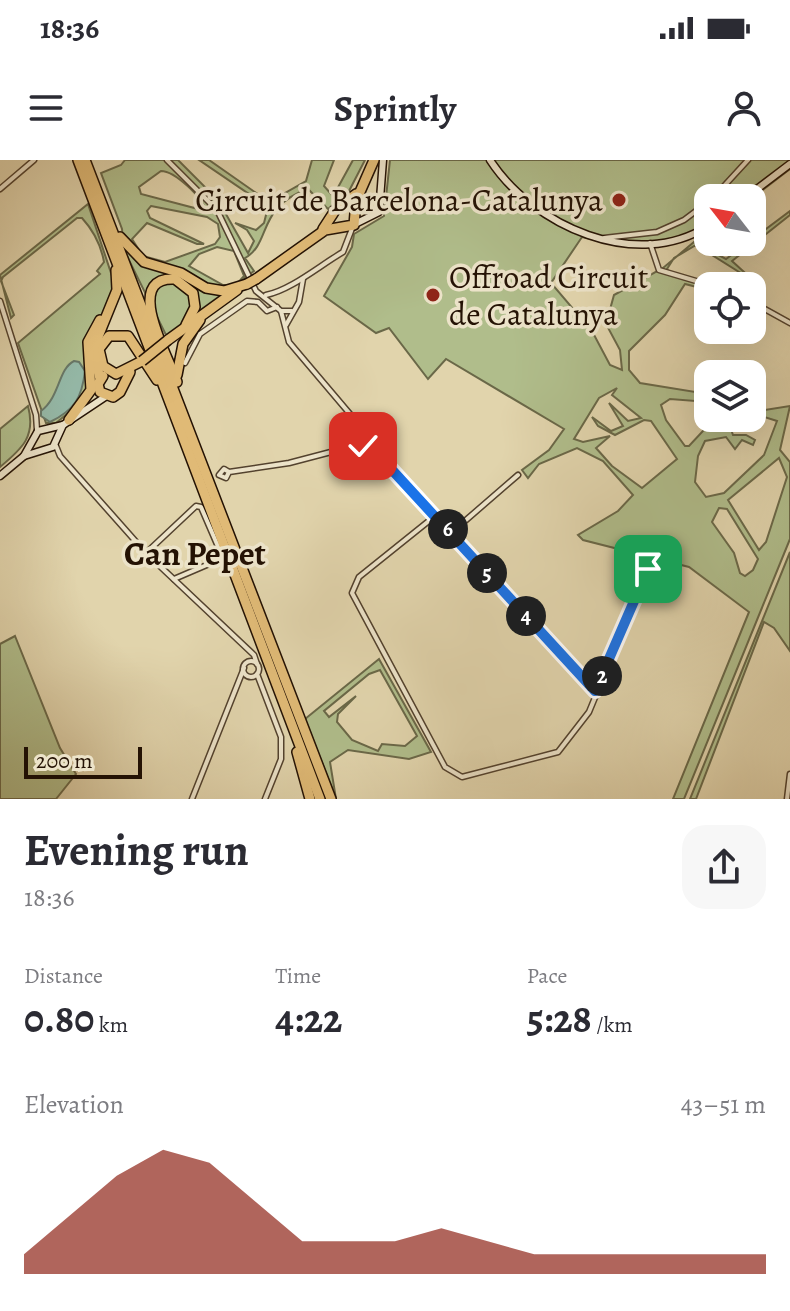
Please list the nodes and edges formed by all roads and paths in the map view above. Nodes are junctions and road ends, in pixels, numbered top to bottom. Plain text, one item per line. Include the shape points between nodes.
1 (34, 160) edge
2 (78, 160) edge
3 (85, 160) edge
4 (167, 160) edge
5 (374, 160) edge
6 (383, 160) edge
7 (490, 160) edge
8 (748, 160) edge
9 (790, 164) edge
10 (726, 184) edge
11 (764, 184) edge
12 (0, 189) edge
13 (361, 189) junction
14 (343, 205) junction
15 (100, 208) junction
16 (694, 211) edge
17 (334, 215) junction
18 (350, 222) junction
19 (694, 233) edge
20 (317, 235) junction
21 (603, 238) junction
22 (349, 239) junction
23 (650, 243) junction
24 (304, 276) junction
25 (694, 280) edge
26 (251, 281) junction
27 (291, 286) junction
28 (275, 292) junction
29 (299, 293) junction
30 (264, 296) junction
31 (0, 301) edge
32 (212, 307) junction
33 (277, 307) junction
34 (110, 308) junction
35 (766, 310) edge
36 (292, 311) junction
37 (790, 323) edge
38 (186, 325) junction
39 (285, 327) junction
40 (138, 363) junction
41 (185, 363) dead end
42 (114, 373) junction
43 (123, 384) junction
44 (101, 388) junction
45 (180, 390) junction
46 (36, 415) junction
47 (66, 422) junction
48 (47, 428) junction
49 (36, 433) junction
50 (357, 434) junction
51 (56, 441) junction
52 (34, 442) junction
53 (363, 446) junction
54 (350, 447) junction
55 (45, 450) junction
56 (24, 456) junction
57 (60, 456) junction
58 (199, 468) junction
59 (229, 472) dead end
60 (518, 475) dead end
61 (0, 476) edge
62 (435, 516) junction
63 (451, 533) junction
64 (146, 553) junction
65 (648, 569) dead end
66 (174, 579) junction
67 (248, 651) junction
68 (257, 664) junction
69 (244, 667) junction
70 (257, 674) junction
71 (595, 691) junction
72 (282, 694) junction
73 (790, 774) edge
74 (192, 799) edge
75 (265, 799) edge
76 (310, 799) edge
77 (320, 799) edge
78 (329, 799) edge
79 (787, 799) edge

1 - 12 street
2 - 15 highway
3 - 15 highway
4 - 30 street via 217,210 254,288
5 - 13 highway
6 - 18 street via 377,215
7 - 21 street via 538,210 574,230
8 - 10 street
9 - 11 street
13 - 14 highway
13 - 18 highway
14 - 17 highway
14 - 18 highway
15 - 26 highway via 144,262 212,290
15 - 34 highway via 117,279
15 - 58 highway
16 - 21 street via 671,227 636,237
17 - 18 highway
17 - 20 highway
18 - 20 highway
18 - 22 street
18 - 22 street
19 - 23 street
20 - 26 highway
21 - 23 street
22 - 24 street via 343,252
23 - 25 street via 659,270
24 - 27 street
24 - 29 street
26 - 32 highway
27 - 28 street
27 - 29 street
28 - 30 street
28 - 33 street
29 - 36 street
30 - 33 street
31 - 46 street
32 - 38 highway
32 - 45 highway via 183,344 177,368
33 - 36 street
33 - 39 street
33 - 41 street via 267,311 256,301 247,301 200,334
34 - 44 highway via 93,349
34 - 47 highway via 89,337 90,393
35 - 37 street
36 - 39 street
38 - 40 highway, bridge
38 - 45 highway via 195,307 191,290 175,279 155,284 148,303
39 - 50 street via 289,342 350,414
40 - 42 highway
40 - 43 highway
42 - 43 highway
42 - 44 highway
42 - 58 highway via 101,363 99,349 109,336 124,334 141,352
43 - 44 highway via 117,395
44 - 47 street
45 - 58 highway
46 - 48 street
46 - 49 street
47 - 48 street
47 - 51 street
48 - 49 street
48 - 51 street
49 - 52 street
50 - 53 street via 364,438
50 - 54 street via 350,438
51 - 55 street
51 - 57 street
52 - 55 street
52 - 56 street
53 - 54 street
53 - 62 street
54 - 59 street
55 - 56 street
55 - 57 street
56 - 61 street
57 - 64 street
58 - 72 highway
58 - 78 highway
60 - 63 street
62 - 63 street
62 - 71 street via 359,577 352,593 445,767 462,777 558,752 589,712
63 - 71 street
64 - 66 street
64 - 66 street via 196,506 205,510 223,558
65 - 71 street
66 - 67 street
67 - 68 street
67 - 69 street
68 - 69 street
68 - 70 street
69 - 70 street via 248,676
69 - 74 street
70 - 75 street via 281,737 281,759
72 - 76 highway
72 - 77 highway
73 - 79 street

